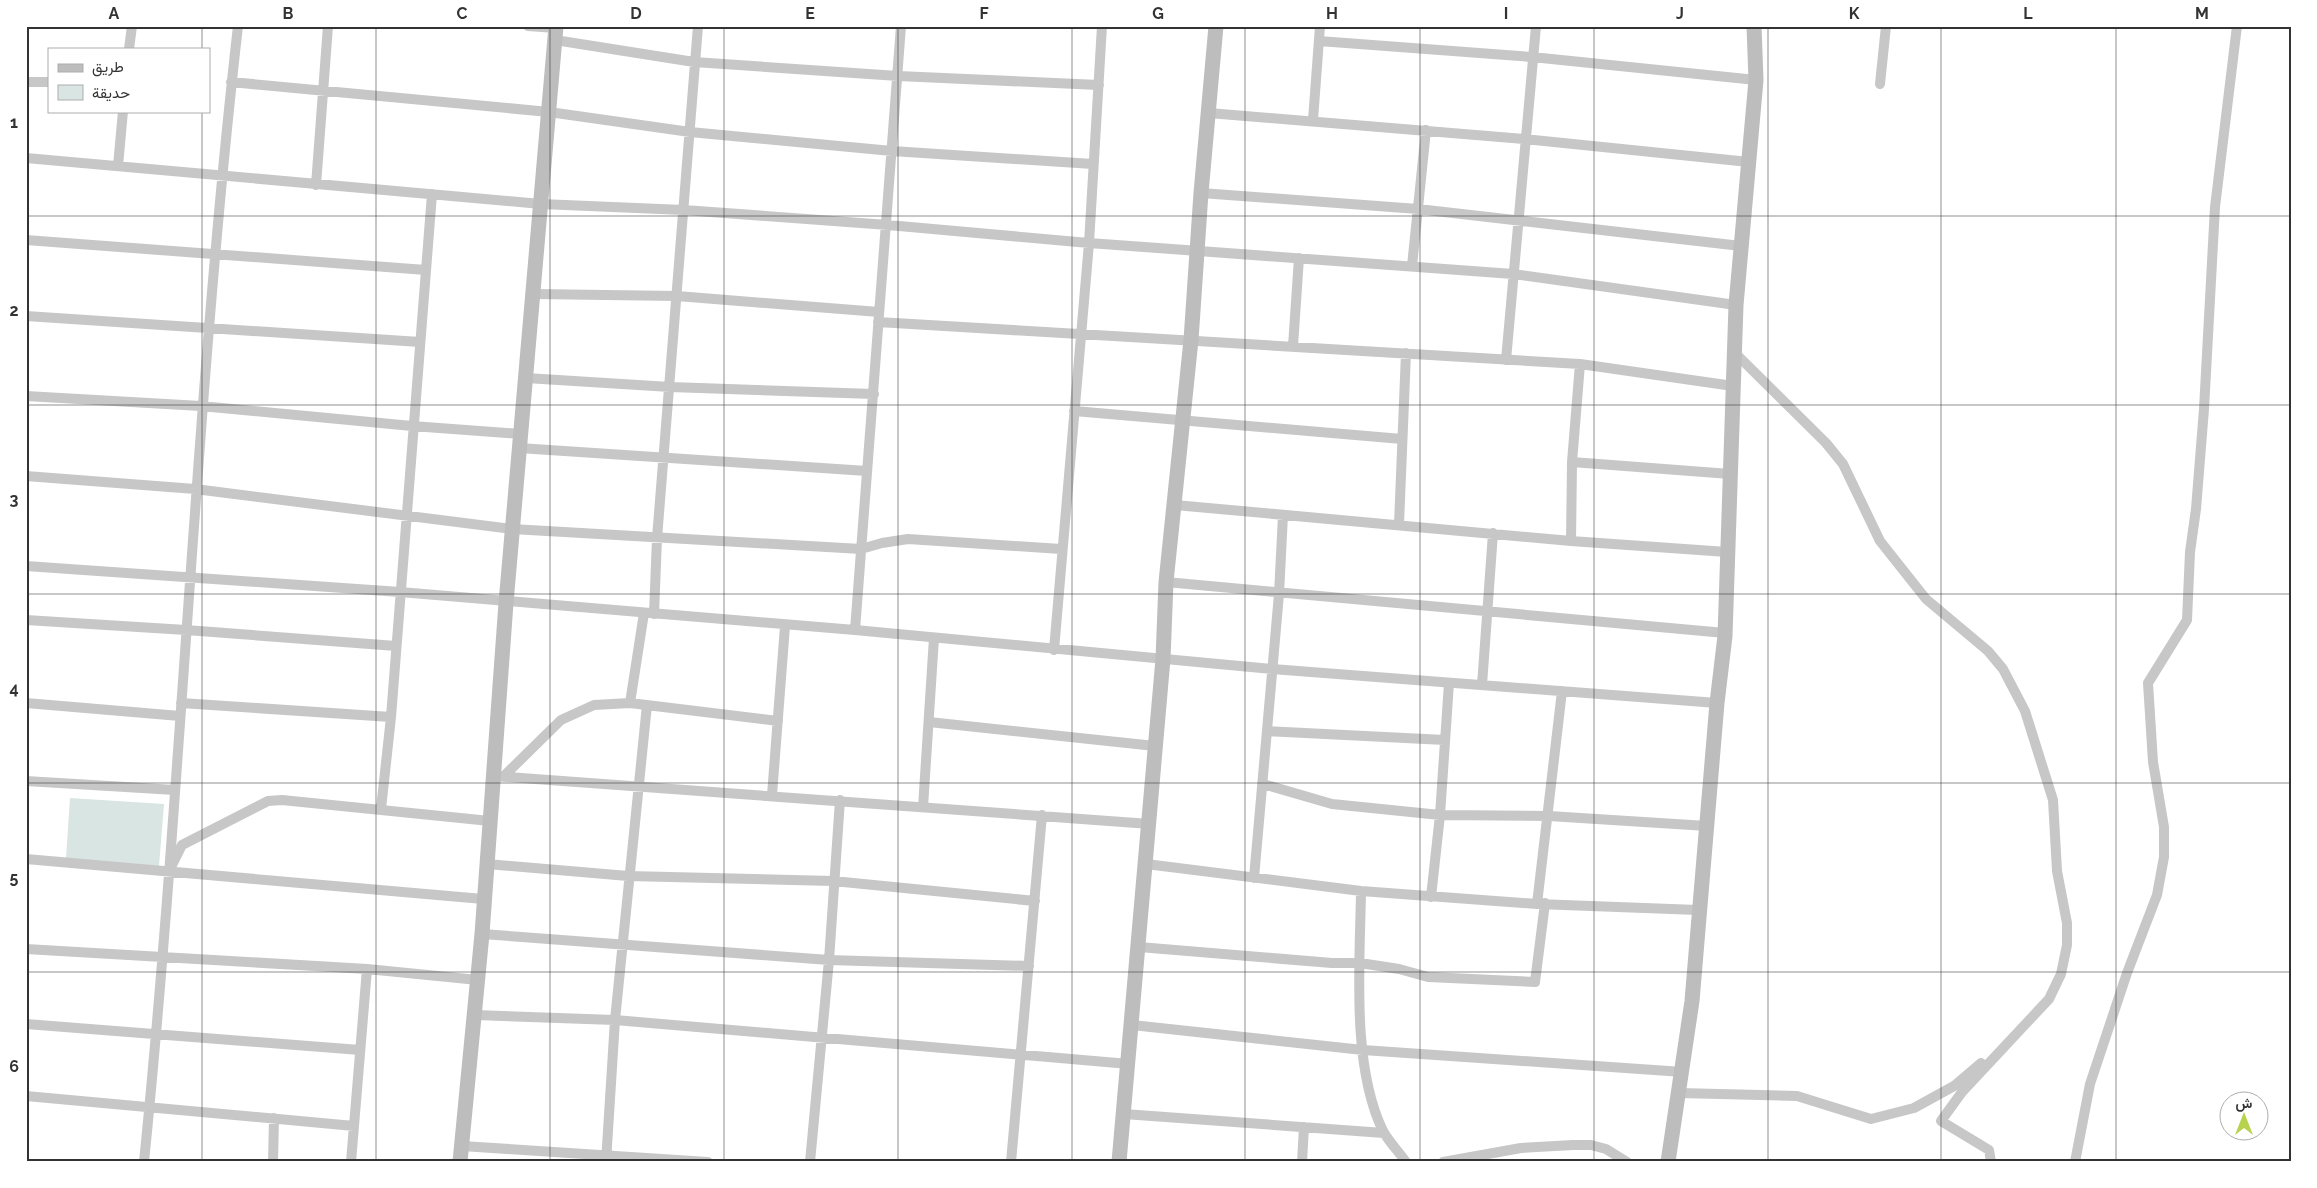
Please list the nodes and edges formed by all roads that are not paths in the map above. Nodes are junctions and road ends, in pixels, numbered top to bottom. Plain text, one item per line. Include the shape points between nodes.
1 (132, 26) edge
2 (238, 26) edge
3 (328, 26) edge
4 (528, 26) edge
5 (698, 26) edge
6 (902, 26) edge
7 (1102, 26) edge
8 (1216, 26) edge
9 (1320, 26) edge
10 (1536, 26) edge
11 (1754, 26) edge
12 (1886, 26) edge
13 (2238, 26) edge
14 (556, 31) edge
15 (1319, 40) junction
16 (130, 48) edge
17 (1532, 57) junction
18 (694, 62) junction
19 (898, 76) junction
20 (1756, 80) junction
21 (26, 82) edge
22 (48, 82) edge
23 (231, 82) junction
24 (1880, 84) dead end
25 (1099, 85) junction
26 (323, 91) junction
27 (123, 112) edge
28 (549, 112) junction
29 (1209, 113) junction
30 (1313, 120) junction
31 (1426, 130) junction
32 (690, 132) junction
33 (1524, 139) junction
34 (892, 151) junction
35 (26, 158) edge
36 (1749, 162) junction
37 (1093, 164) junction
38 (118, 166) junction
39 (220, 177) junction
40 (316, 185) junction
41 (1201, 193) junction
42 (432, 194) junction
43 (541, 204) junction
44 (1418, 209) junction
45 (684, 210) junction
46 (1518, 220) junction
47 (888, 225) junction
48 (26, 240) edge
49 (1089, 243) junction
50 (1741, 246) junction
51 (1196, 251) junction
52 (214, 253) junction
53 (1299, 258) junction
54 (1412, 266) junction
55 (426, 270) junction
56 (1513, 274) junction
57 (534, 294) junction
58 (677, 296) junction
59 (1736, 305) junction
60 (26, 316) edge
61 (879, 317) junction
62 (208, 326) junction
63 (1081, 335) junction
64 (1191, 340) junction
65 (420, 342) junction
66 (1292, 346) junction
67 (1734, 352) junction
68 (1406, 353) junction
69 (1506, 360) junction
70 (1580, 364) junction
71 (526, 378) junction
72 (1733, 386) junction
73 (670, 387) junction
74 (874, 394) junction
75 (26, 396) edge
76 (201, 406) junction
77 (1074, 411) junction
78 (1183, 421) junction
79 (412, 426) junction
80 (1402, 439) junction
81 (520, 441) junction
82 (664, 460) junction
83 (1572, 462) junction
84 (867, 471) junction
85 (1730, 474) junction
86 (26, 476) edge
87 (196, 489) junction
88 (1175, 506) junction
89 (406, 514) junction
90 (1283, 515) junction
91 (1399, 524) junction
92 (512, 529) junction
93 (1493, 533) junction
94 (657, 538) junction
95 (1571, 541) junction
96 (861, 549) junction
97 (1061, 550) junction
98 (1727, 552) junction
99 (26, 566) edge
100 (190, 576) junction
101 (1166, 582) junction
102 (400, 592) junction
103 (1279, 594) junction
104 (506, 603) junction
105 (1487, 613) junction
106 (649, 614) junction
107 (26, 620) edge
108 (785, 626) junction
109 (186, 630) junction
110 (855, 630) junction
111 (1725, 633) junction
112 (934, 638) junction
113 (396, 646) junction
114 (1054, 650) junction
115 (1163, 659) junction
116 (1272, 670) junction
117 (1448, 683) junction
118 (1482, 686) junction
119 (1562, 692) junction
120 (26, 703) edge
121 (630, 703) junction
122 (1717, 703) junction
123 (181, 704) junction
124 (647, 705) junction
125 (180, 716) junction
126 (391, 717) junction
127 (778, 721) junction
128 (929, 722) junction
129 (1267, 731) junction
130 (1445, 740) junction
131 (1156, 746) junction
132 (499, 775) junction
133 (26, 781) edge
134 (1262, 784) junction
135 (638, 786) junction
136 (175, 790) junction
137 (772, 796) junction
138 (840, 800) junction
139 (923, 807) junction
140 (381, 809) junction
141 (1440, 815) junction
142 (1042, 816) junction
143 (1549, 816) junction
144 (490, 821) junction
145 (1150, 824) junction
146 (1707, 826) junction
147 (26, 859) edge
148 (487, 864) junction
149 (1146, 864) junction
150 (168, 872) junction
151 (628, 876) junction
152 (1254, 878) junction
153 (833, 881) junction
154 (1361, 891) junction
155 (1431, 897) junction
156 (484, 899) junction
157 (1035, 901) junction
158 (1541, 904) junction
159 (1698, 910) junction
160 (482, 934) junction
161 (624, 945) junction
162 (1139, 946) junction
163 (26, 949) edge
164 (161, 958) junction
165 (829, 960) junction
166 (1360, 962) junction
167 (1029, 966) junction
168 (367, 969) junction
169 (478, 980) junction
170 (475, 1015) junction
171 (615, 1020) junction
172 (26, 1024) edge
173 (1132, 1025) junction
174 (156, 1034) junction
175 (821, 1036) junction
176 (2010, 1039) junction
177 (360, 1050) junction
178 (1363, 1050) junction
179 (1022, 1054) junction
180 (1129, 1064) junction
181 (1683, 1072) junction
182 (1679, 1093) junction
183 (26, 1096) edge
184 (150, 1107) junction
185 (1124, 1114) junction
186 (274, 1118) junction
187 (354, 1126) junction
188 (1304, 1127) junction
189 (1384, 1133) junction
190 (462, 1146) junction
191 (607, 1158) edge
192 (673, 1161) edge
193 (144, 1162) edge
194 (273, 1162) edge
195 (351, 1162) edge
196 (460, 1162) edge
197 (708, 1162) edge
198 (810, 1162) edge
199 (1012, 1162) edge
200 (1119, 1162) edge
201 (1302, 1162) edge
202 (1406, 1162) edge
203 (1444, 1162) edge
204 (1627, 1162) edge
205 (1668, 1162) edge
206 (1991, 1162) edge
207 (2075, 1162) edge

1 - 16 street
2 - 23 street
3 - 26 street
4 - 14 street
5 - 18 street
6 - 19 street
7 - 25 street
8 - 29 street
9 - 15 street
10 - 17 street
11 - 20 street
12 - 24 street
13 - 207 street via 2215,207 2204,409 2187,620 2148,683 2153,762 2164,827 2164,857 2157,896 2090,1084
14 - 18 street
14 - 28 street
15 - 17 street
15 - 30 street
17 - 20 street
17 - 33 street
18 - 19 street
18 - 32 street
19 - 25 street
19 - 34 street
20 - 36 street
21 - 22 street
23 - 26 street
23 - 39 street
25 - 37 street
26 - 28 street
26 - 40 street
27 - 38 street
28 - 32 street
28 - 43 street
29 - 30 street
29 - 41 street
30 - 31 street
31 - 33 street
31 - 44 street
32 - 34 street
32 - 45 street
33 - 36 street
33 - 46 street
34 - 37 street
34 - 47 street
35 - 38 street
36 - 50 street
37 - 49 street
38 - 39 street
39 - 40 street
39 - 52 street
40 - 42 street
41 - 44 street
41 - 51 street
42 - 43 street
42 - 55 street
43 - 45 street
43 - 57 street
44 - 46 street
44 - 54 street
45 - 47 street
45 - 58 street
46 - 50 street
46 - 56 street
47 - 49 street
47 - 61 street
48 - 52 street
49 - 51 street
49 - 63 street
50 - 59 street
51 - 53 street
51 - 64 street
52 - 55 street
52 - 62 street
53 - 54 street
53 - 66 street
54 - 56 street
55 - 65 street
56 - 59 street
56 - 69 street
57 - 58 street
57 - 71 street
58 - 61 street
58 - 73 street
59 - 67 street
60 - 62 street
61 - 63 street
61 - 74 street
62 - 65 street
62 - 76 street
63 - 64 street
63 - 77 street
64 - 66 street
64 - 78 street
65 - 79 street
66 - 68 street
67 - 72 street
67 - 176 street via 1843,464 1880,542 1926,599 1988,651 2003,669 2025,711 2052,800 2057,871 2067,923 2066,945 2061,974 2049,999
68 - 69 street
68 - 80 street
69 - 70 street
70 - 72 street
70 - 83 street
71 - 73 street
71 - 81 street
72 - 85 street
73 - 74 street
73 - 82 street
74 - 84 street
75 - 76 street
76 - 79 street
76 - 87 street
77 - 78 street
77 - 97 street
78 - 80 street
78 - 88 street
79 - 81 street
79 - 89 street
80 - 91 street
81 - 82 street
81 - 92 street
82 - 84 street
82 - 94 street
83 - 85 street
83 - 95 street
84 - 96 street
85 - 98 street
86 - 87 street
87 - 89 street
87 - 100 street
88 - 90 street
88 - 101 street
89 - 92 street
89 - 102 street
90 - 91 street
90 - 103 street
91 - 93 street
92 - 94 street
92 - 104 street
93 - 95 street
93 - 105 street
94 - 96 street
94 - 106 street
95 - 98 street
96 - 97 street via 908,540
96 - 110 street
97 - 114 street
98 - 111 street
99 - 100 street
100 - 102 street
100 - 109 street
101 - 103 street
101 - 115 street
102 - 104 street
102 - 113 street
103 - 105 street
103 - 116 street
104 - 106 street
104 - 132 street
105 - 111 street
105 - 118 street
106 - 108 street
106 - 121 street
107 - 109 street
108 - 110 street
108 - 127 street
109 - 113 street
109 - 123 street
110 - 112 street
111 - 122 street
112 - 114 street
112 - 128 street
113 - 126 street
114 - 115 street
115 - 116 street
115 - 131 street
116 - 117 street
116 - 129 street
117 - 118 street
117 - 130 street
118 - 119 street
119 - 122 street
119 - 143 street
120 - 125 street
121 - 124 street
121 - 132 street via 594,705 561,720
122 - 146 street
123 - 125 street
123 - 126 street
124 - 127 street
124 - 135 street
125 - 136 street
126 - 140 street
127 - 137 street
128 - 131 street
128 - 139 street
129 - 130 street
129 - 134 street
130 - 141 street
131 - 145 street
132 - 135 street
132 - 144 street
133 - 136 street
134 - 141 street via 1332,804
134 - 152 street
135 - 137 street
135 - 151 street
136 - 150 street
137 - 138 street
138 - 139 street
138 - 153 street
139 - 142 street
140 - 144 street
140 - 150 street via 268,801 182,845
141 - 143 street
141 - 155 street
142 - 145 street
142 - 157 street
143 - 146 street
143 - 158 street
144 - 148 street
145 - 149 street
146 - 159 street
147 - 150 street
148 - 151 street
148 - 156 street
149 - 152 street
149 - 162 street
150 - 156 street
150 - 164 street
151 - 153 street
151 - 161 street
152 - 154 street
153 - 157 street
153 - 165 street
154 - 155 street
154 - 166 street
155 - 158 street
156 - 160 street
157 - 167 street
158 - 159 street
158 - 166 street via 1535,982 1428,977
159 - 181 street
160 - 161 street
160 - 169 street
161 - 165 street
161 - 171 street
162 - 166 street via 1332,963
162 - 173 street
163 - 164 street
164 - 168 street
164 - 174 street
165 - 167 street
165 - 175 street
166 - 178 street
167 - 179 street
168 - 169 street
168 - 177 street
169 - 170 street
170 - 171 street
170 - 190 street
171 - 175 street
171 - 191 street
172 - 174 street
173 - 178 street
173 - 180 street
174 - 177 street
174 - 184 street
175 - 179 street
175 - 198 street
176 - 182 street via 1954,1086 1914,1108 1871,1119 1797,1096
176 - 206 street via 1941,1120 1989,1150
177 - 187 street
178 - 181 street
178 - 189 street via 1375,1110
179 - 180 street
179 - 199 street
180 - 185 street
181 - 182 street
182 - 205 street
183 - 184 street
184 - 186 street
184 - 193 street
185 - 188 street
185 - 200 street
186 - 187 street
186 - 194 street
187 - 195 street
188 - 189 street
188 - 201 street
189 - 202 street
190 - 191 street
190 - 196 street
191 - 192 street
192 - 197 street
203 - 204 street via 1521,1148 1573,1144 1590,1144 1606,1149

